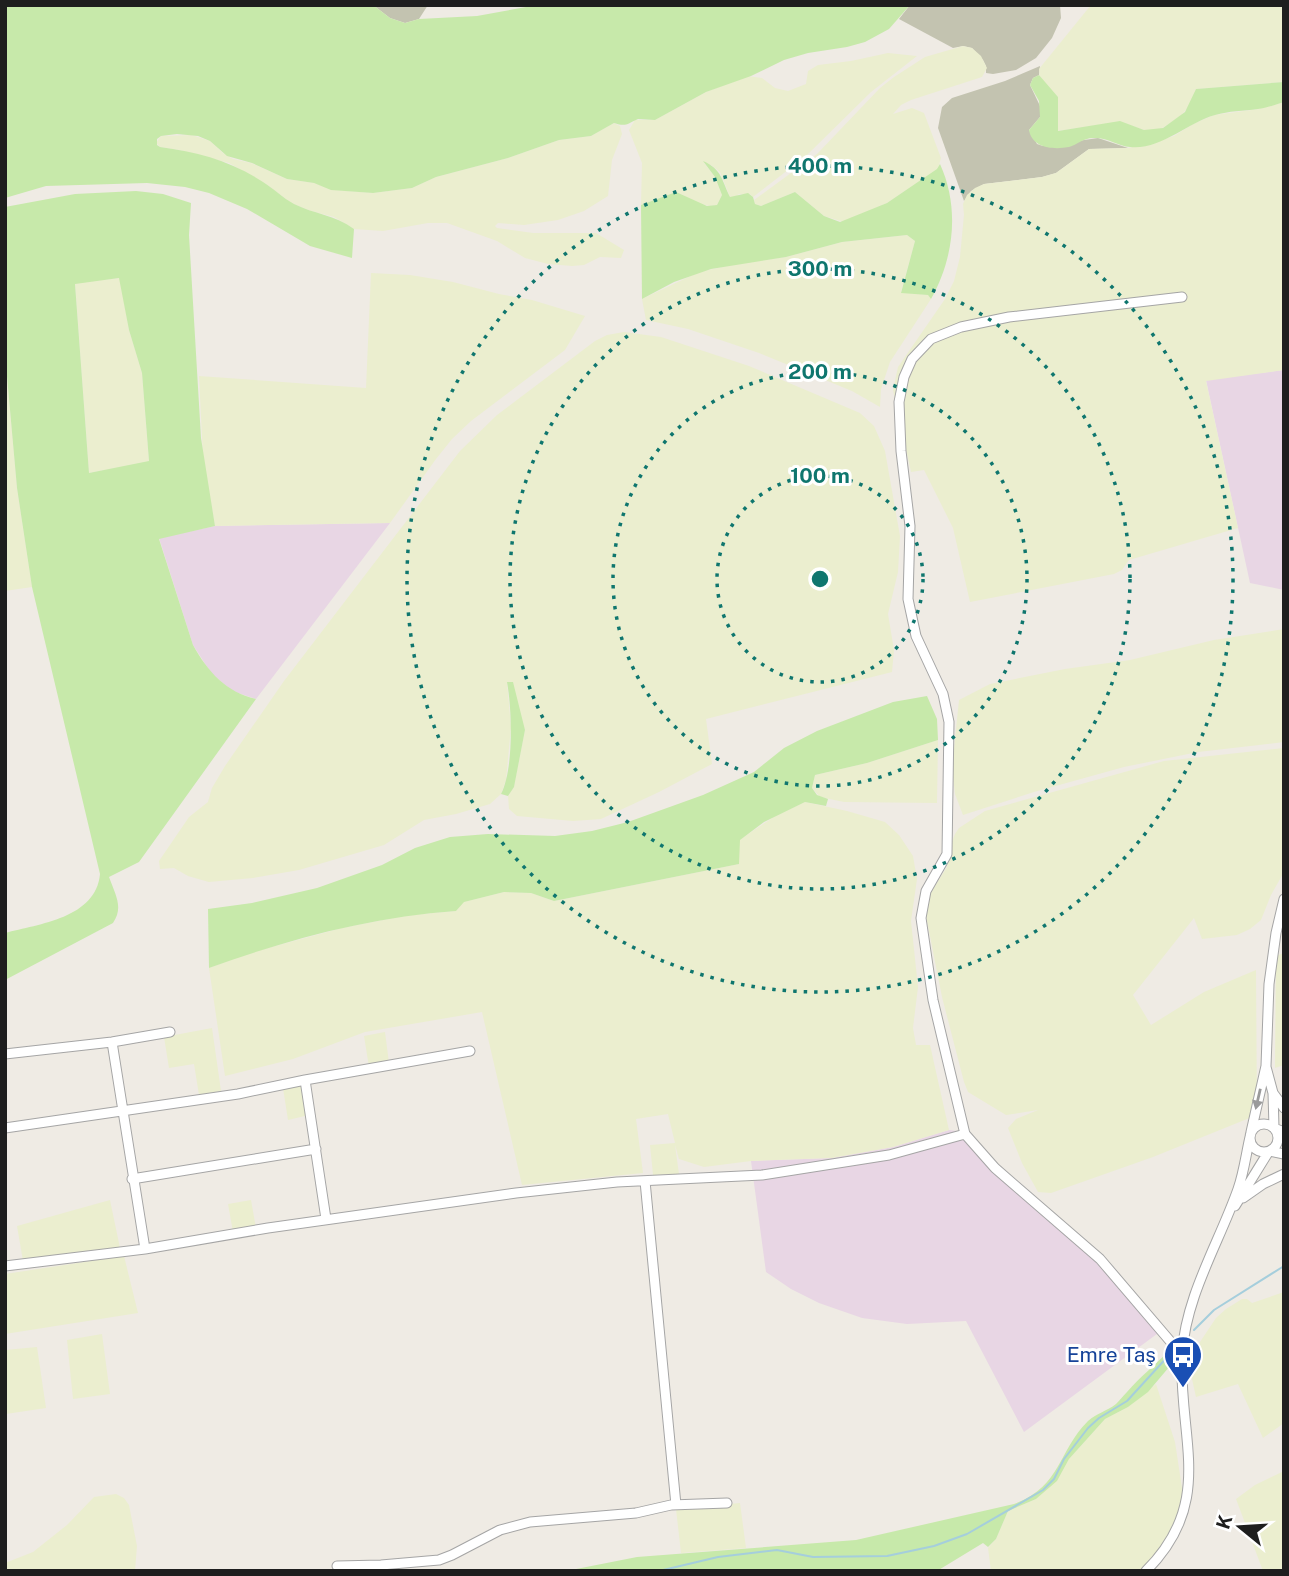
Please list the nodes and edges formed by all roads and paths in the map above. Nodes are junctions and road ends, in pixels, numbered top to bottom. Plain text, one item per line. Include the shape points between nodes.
1 (1182, 297) dead end
2 (1284, 899) edge
3 (170, 1032) dead end
4 (112, 1042) junction
5 (470, 1051) dead end
6 (5, 1054) edge
7 (1266, 1066) junction
8 (305, 1080) junction
9 (1273, 1093) junction
10 (1284, 1108) edge
11 (124, 1111) junction
12 (5, 1128) edge
13 (1279, 1130) edge
14 (965, 1134) junction
15 (1250, 1135) junction
16 (316, 1149) junction
17 (1269, 1152) junction
18 (1284, 1154) edge
19 (1284, 1174) edge
20 (132, 1179) junction
21 (645, 1181) junction
22 (1238, 1201) junction
23 (326, 1219) junction
24 (1220, 1231) junction
25 (145, 1249) junction
26 (5, 1266) edge
27 (1182, 1355) junction
28 (727, 1503) dead end
29 (676, 1505) junction
30 (337, 1566) dead end
31 (1147, 1571) edge

1 - 14 street via 961,327 931,339 912,359 904,377 899,402 910,526 908,599 916,636 943,694 949,722 947,854 926,891 921,918 933,1000
2 - 7 street via 1269,984
3 - 4 street
4 - 6 street
4 - 11 street
5 - 8 street
7 - 9 street
7 -> 15 street
8 - 11 street
8 - 16 street
9 - 10 street
9 - 13 street
11 - 12 street
11 - 20 street
13 - 15 street via 1261,1124
13 - 17 street via 1278,1141
14 - 21 street via 889,1155 762,1175
14 - 27 street via 995,1168 1100,1259
15 - 17 street via 1255,1149
15 - 24 street via 1239,1187
16 - 20 street
16 - 23 street
17 - 18 street
17 - 22 street
19 - 22 street
20 - 25 street
21 - 23 street
21 - 29 street
22 - 24 street
23 - 25 street
24 - 27 street via 1186,1323
25 - 26 street
27 - 31 street via 1189,1458 1183,1517
28 - 29 street
29 - 30 street via 530,1522 500,1530 439,1560

